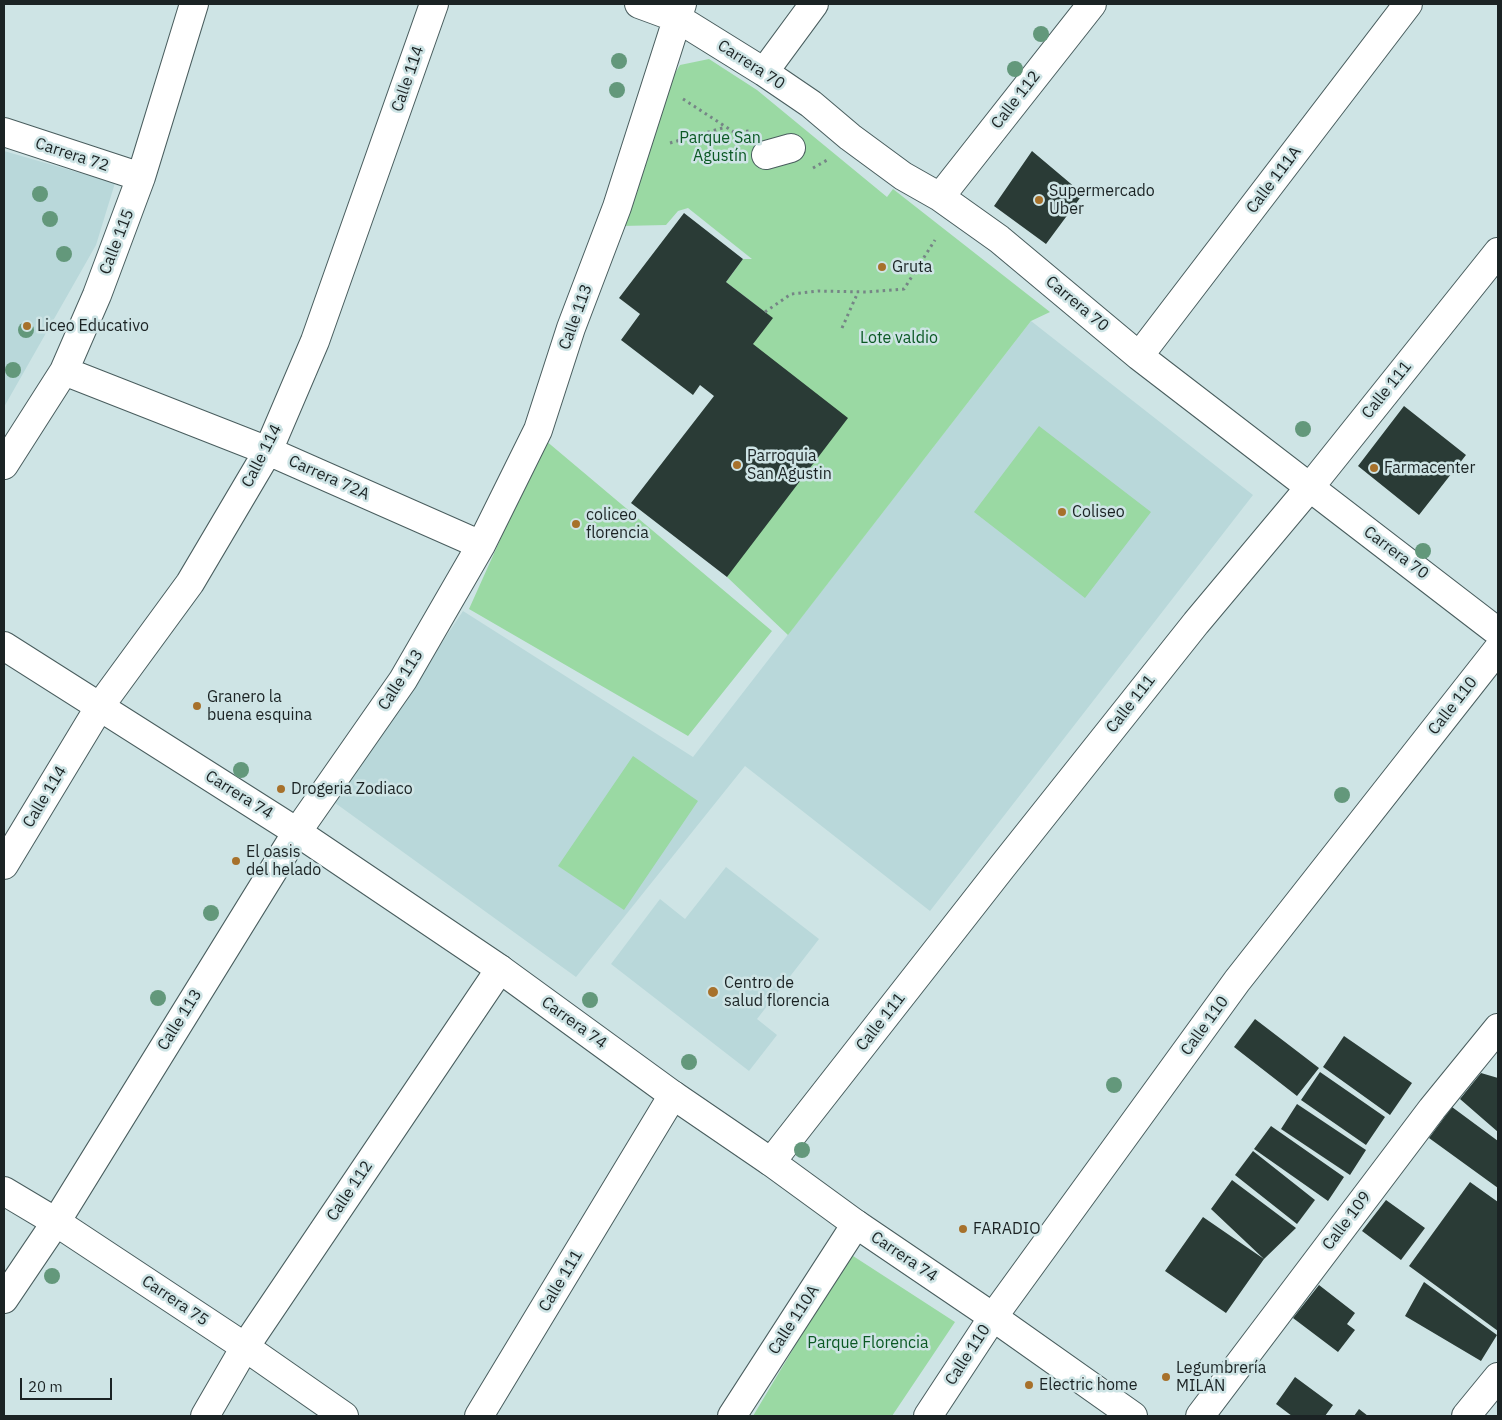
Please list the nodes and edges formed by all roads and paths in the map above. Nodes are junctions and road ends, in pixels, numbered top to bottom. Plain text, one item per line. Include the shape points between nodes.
1 (194, 4) edge
2 (434, 4) edge
3 (639, 4) edge
4 (814, 4) edge
5 (1092, 4) edge
6 (1408, 4) edge
7 (680, 11) edge
8 (764, 72) junction
9 (682, 98) dead end
10 (727, 127) junction
11 (4, 132) edge
12 (663, 145) dead end
13 (778, 152) dead end
14 (141, 177) junction
15 (940, 197) junction
16 (935, 240) dead end
17 (1498, 252) edge
18 (858, 292) junction
19 (765, 312) dead end
20 (842, 328) dead end
21 (1139, 356) junction
22 (64, 371) junction
23 (268, 451) junction
24 (4, 465) edge
25 (1310, 488) junction
26 (482, 545) junction
27 (1498, 632) edge
28 (4, 646) edge
29 (1498, 649) edge
30 (100, 706) junction
31 (297, 832) junction
32 (4, 865) edge
33 (500, 969) junction
34 (1498, 1028) edge
35 (674, 1095) junction
36 (771, 1162) junction
37 (4, 1190) edge
38 (56, 1222) junction
39 (856, 1224) junction
40 (4, 1299) edge
41 (993, 1318) junction
42 (245, 1347) junction
43 (1498, 1378) edge
44 (205, 1416) edge
45 (344, 1416) edge
46 (479, 1416) edge
47 (732, 1416) edge
48 (928, 1416) edge
49 (1133, 1416) edge
50 (1200, 1416) edge
51 (1466, 1416) edge

1 - 14 street, Calle 115
2 - 23 street, Calle 114 via 315,342
3 - 7 street, Carrera 70
4 - 8 street
5 - 15 street, Calle 112
6 - 21 street, Calle 111A
7 - 8 street, Carrera 70
7 - 26 street, Calle 113 via 617,208 571,328 538,430
8 - 15 street, Carrera 70 via 811,104 902,176
9 - 10 path
10 - 12 path
10 - 13 path
11 - 14 street, Carrera 72
14 - 22 street, Calle 115
15 - 21 street, Carrera 70 via 999,239
16 - 18 path via 904,289
17 - 25 street, Calle 111
18 - 19 path via 791,294
18 - 20 path
21 - 25 street, Carrera 70
22 - 23 street, Carrera 72A
22 - 24 street, Calle 115
23 - 26 street, Carrera 72A
23 - 30 street, Calle 114 via 190,584
25 - 27 street, Carrera 70
25 - 36 street, Calle 111 via 1196,623
26 - 31 street, Calle 113 via 403,680
28 - 30 street, Carrera 74
29 - 41 street, Calle 110 via 1238,981
30 - 31 street, Carrera 74
30 - 32 street, Calle 114
31 - 33 street, Carrera 74
31 - 38 street, Calle 113
33 - 35 street, Carrera 74
33 - 42 street, Calle 112
34 - 50 street, Calle 109 via 1432,1109
35 - 36 street, Carrera 74
35 - 46 street, Calle 111
36 - 39 street, Carrera 74
37 - 38 street, Carrera 75
38 - 40 street, Calle 113
38 - 42 street, Carrera 75
39 - 41 street, Carrera 74
39 - 47 street, Calle 110A
41 - 48 street, Calle 110
41 - 49 street, Carrera 74
42 - 44 street, Calle 112
42 - 45 street, Carrera 75
43 - 51 street

